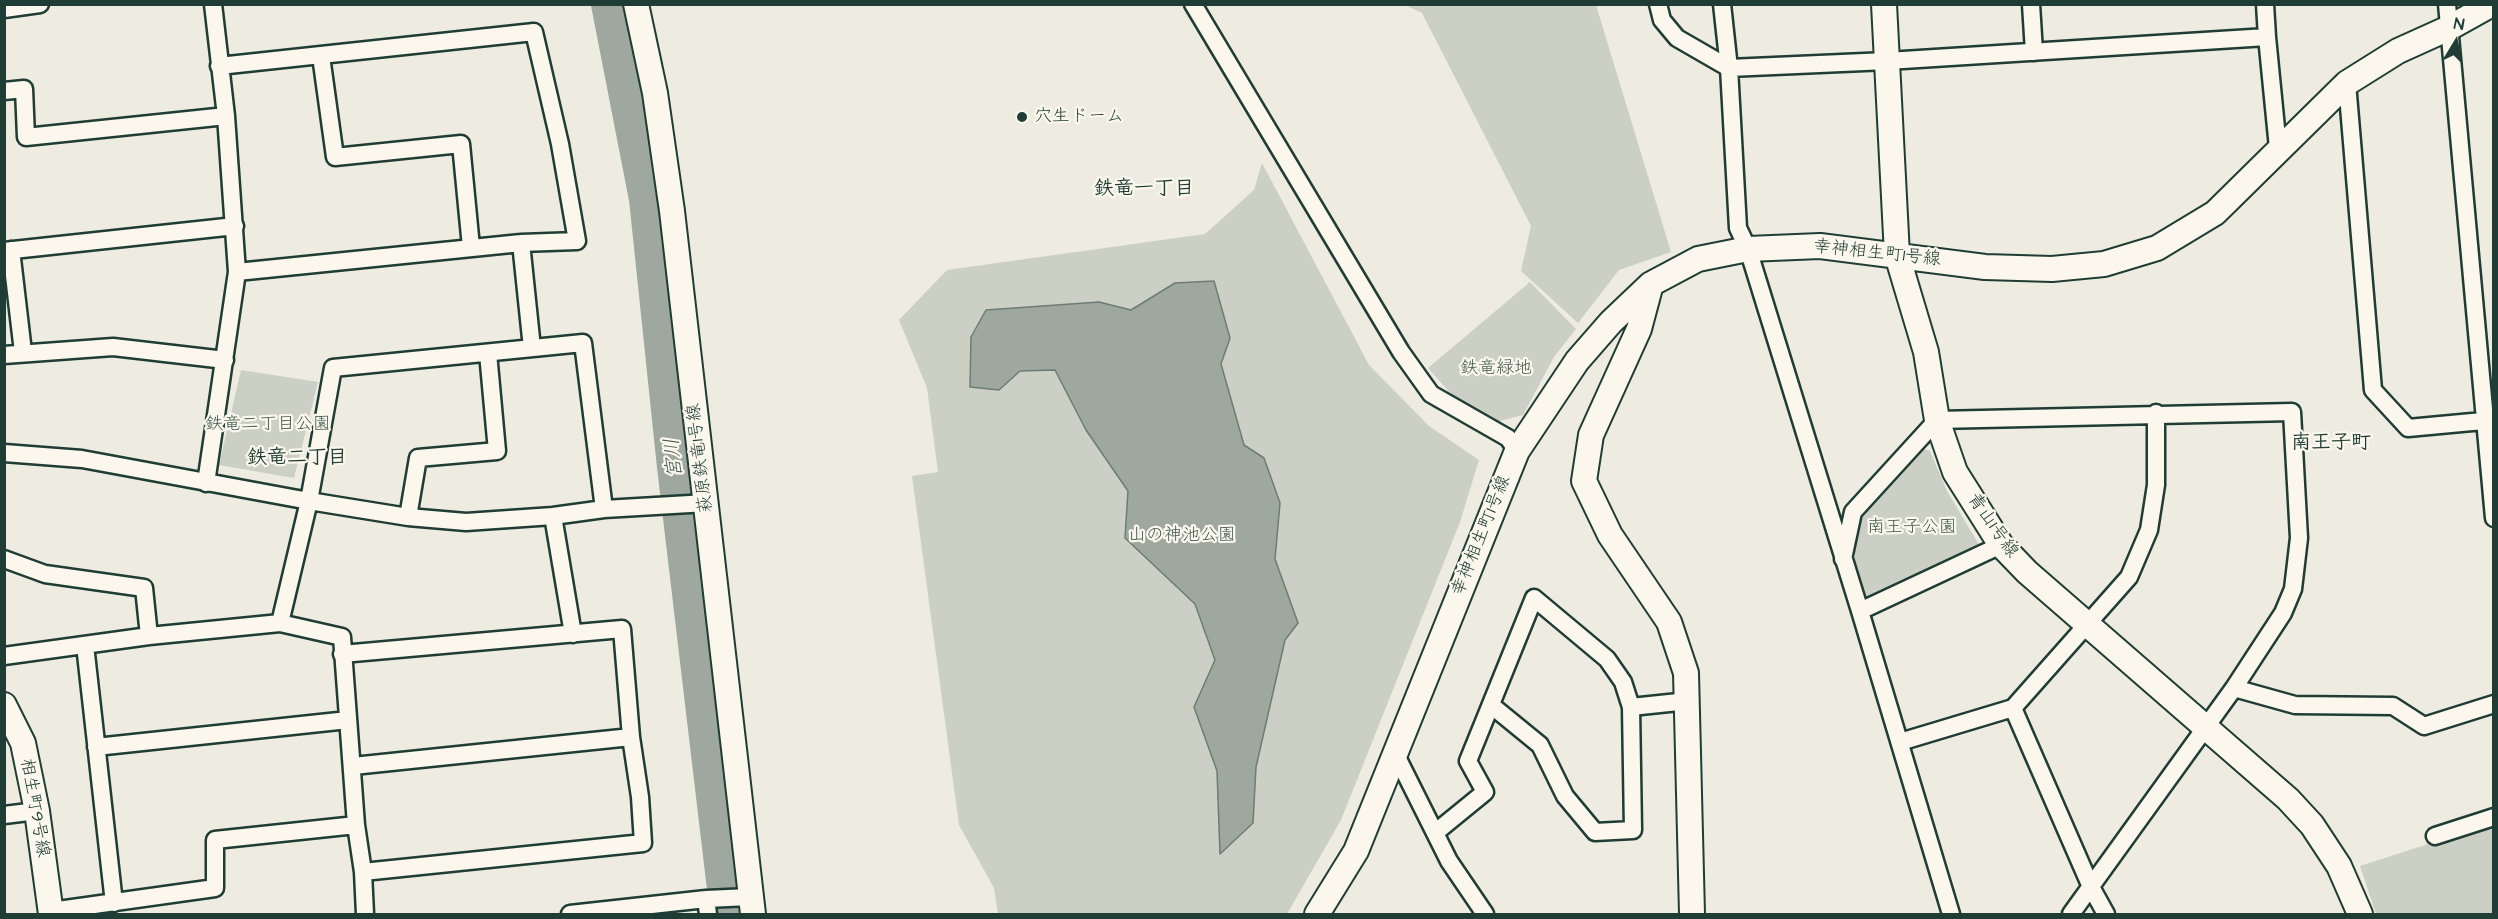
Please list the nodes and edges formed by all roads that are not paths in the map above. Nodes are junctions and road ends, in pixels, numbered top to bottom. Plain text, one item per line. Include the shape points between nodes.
1 (40, 4) edge
2 (213, 4) edge
3 (636, 4) edge
4 (1193, 4) edge
5 (1658, 4) edge
6 (1722, 4) edge
7 (1884, 4) edge
8 (2031, 4) edge
9 (2265, 4) edge
10 (2447, 4) edge
11 (2492, 4) edge
12 (4, 9) edge
13 (2449, 28) junction
14 (2267, 37) junction
15 (2034, 52) junction
16 (321, 56) junction
17 (1887, 62) junction
18 (219, 66) junction
19 (1729, 68) junction
20 (2347, 83) junction
21 (4, 91) edge
22 (226, 116) junction
23 (2278, 148) junction
24 (235, 226) junction
25 (521, 243) junction
26 (471, 248) junction
27 (1748, 249) junction
28 (8, 250) edge
29 (1897, 255) junction
30 (237, 272) junction
31 (1651, 284) junction
32 (532, 348) junction
33 (22, 352) junction
34 (488, 353) junction
35 (4, 355) edge
36 (225, 360) junction
37 (2156, 413) junction
38 (1937, 420) junction
39 (2483, 421) junction
40 (1517, 451) junction
41 (4, 453) edge
42 (206, 483) junction
43 (309, 501) junction
44 (702, 504) junction
45 (604, 509) junction
46 (553, 516) junction
47 (408, 517) junction
48 (2493, 518) edge
49 (2001, 545) junction
50 (4, 559) edge
51 (1843, 559) junction
52 (1860, 611) junction
53 (280, 623) junction
54 (2088, 625) junction
55 (573, 634) junction
56 (149, 636) junction
57 (85, 645) junction
58 (342, 654) junction
59 (4, 656) edge
60 (2234, 688) junction
61 (1688, 701) junction
62 (2493, 704) edge
63 (4, 705) edge
64 (1491, 705) junction
65 (1630, 707) junction
66 (2013, 708) junction
67 (348, 720) junction
68 (2204, 726) junction
69 (631, 737) junction
70 (1900, 742) junction
71 (96, 747) junction
72 (1395, 753) junction
73 (353, 766) junction
74 (38, 811) junction
75 (4, 815) edge
76 (2493, 817) edge
77 (356, 825) junction
78 (1436, 832) junction
79 (2436, 836) dead end
80 (363, 872) junction
81 (2091, 887) junction
82 (114, 903) junction
83 (748, 903) edge
84 (710, 904) edge
85 (51, 913) edge
86 (365, 915) edge
87 (570, 915) edge
88 (1317, 915) edge
89 (1485, 915) edge
90 (1692, 915) edge
91 (1951, 915) edge
92 (2071, 915) edge
93 (2106, 915) edge
94 (2360, 915) edge

1 - 12 street
2 - 18 street
3 - 44 street, 萩原鉄竜1号線 via 658,117
4 - 40 street via 1425,386 1431,394 1508,438
5 - 19 street via 1662,20 1677,38
6 - 19 street
7 - 17 street, 青山1号線
8 - 15 street
9 - 14 street
10 - 13 street
11 - 13 street, 幸神相生町1号線
13 - 20 street, 幸神相生町1号線 via 2398,51
13 - 39 street
14 - 15 street
14 - 23 street
15 - 17 street
16 - 18 street
16 - 25 street via 534,32 577,241
16 - 26 street via 335,157 461,144
17 - 19 street
17 - 29 street, 青山1号線
18 - 22 street
19 - 27 street via 1738,228
20 - 23 street, 幸神相生町1号線
20 - 39 street via 2373,390 2408,428
21 - 22 street via 24,89 26,137
22 - 24 street
23 - 29 street, 幸神相生町1号線 via 2215,213 2157,248 2104,264 2052,269 1985,267
24 - 28 street
24 - 30 street
25 - 26 street
25 - 32 street
26 - 30 street
27 - 29 street, 幸神相生町1号線 via 1820,246
27 - 31 street, 幸神相生町1号線 via 1698,259
27 - 51 street
28 - 33 street
29 - 38 street, 青山1号線 via 1926,352
30 - 36 street
31 - 40 street, 幸神相生町1号線 via 1577,361
31 - 61 street via 1639,329 1591,435 1584,481 1610,535 1669,622 1686,673
32 - 34 street
32 - 45 street via 583,343
33 - 35 street
33 - 36 street via 113,347
34 - 43 street via 333,368
34 - 47 street via 496,451 418,458
36 - 42 street
37 - 38 street
37 - 54 street via 2156,485 2149,530 2130,577
37 - 60 street via 2292,412 2299,538 2293,589 2283,614
38 - 49 street, 青山1号線 via 1955,472
38 - 51 street via 1853,512
39 - 48 street
40 - 72 street, 幸神相生町1号線
41 - 42 street via 82,459
42 - 43 street
43 - 47 street
43 - 53 street
44 - 45 street
44 - 83 street, 萩原鉄竜1号線
45 - 46 street
46 - 47 street via 466,522
46 - 55 street
49 - 52 street
49 - 54 street, 青山1号線
50 - 56 street via 45,574 144,588
51 - 52 street
52 - 70 street
53 - 56 street
53 - 58 street via 342,637
54 - 66 street
54 - 68 street, 青山1号線
55 - 58 street
55 - 69 street via 622,629
56 - 57 street
57 - 59 street
57 - 71 street
58 - 67 street
60 - 62 street via 2295,705 2393,706 2424,726
60 - 68 street
61 - 65 street
61 - 90 street
63 - 74 street, 相生町9号線 via 22,742
64 - 65 street via 1534,598 1607,658 1623,682
64 - 65 street via 1540,745 1565,796 1595,832 1633,830
64 - 78 street via 1468,761 1485,792
66 - 70 street
66 - 81 street
67 - 71 street
67 - 73 street
68 - 81 street
68 - 94 street, 青山1号線 via 2312,825 2339,866
69 - 73 street
69 - 80 street via 643,843
70 - 91 street
71 - 82 street
72 - 78 street
72 - 88 street, 幸神相生町1号線 via 1356,851
73 - 77 street
74 - 75 street
74 - 85 street, 相生町9号線
76 - 79 street
77 - 80 street
77 - 82 street via 214,840 215,888
78 - 89 street via 1449,861
80 - 86 street
81 - 92 street
81 - 93 street
82 - 85 street
83 - 84 street
84 - 87 street

